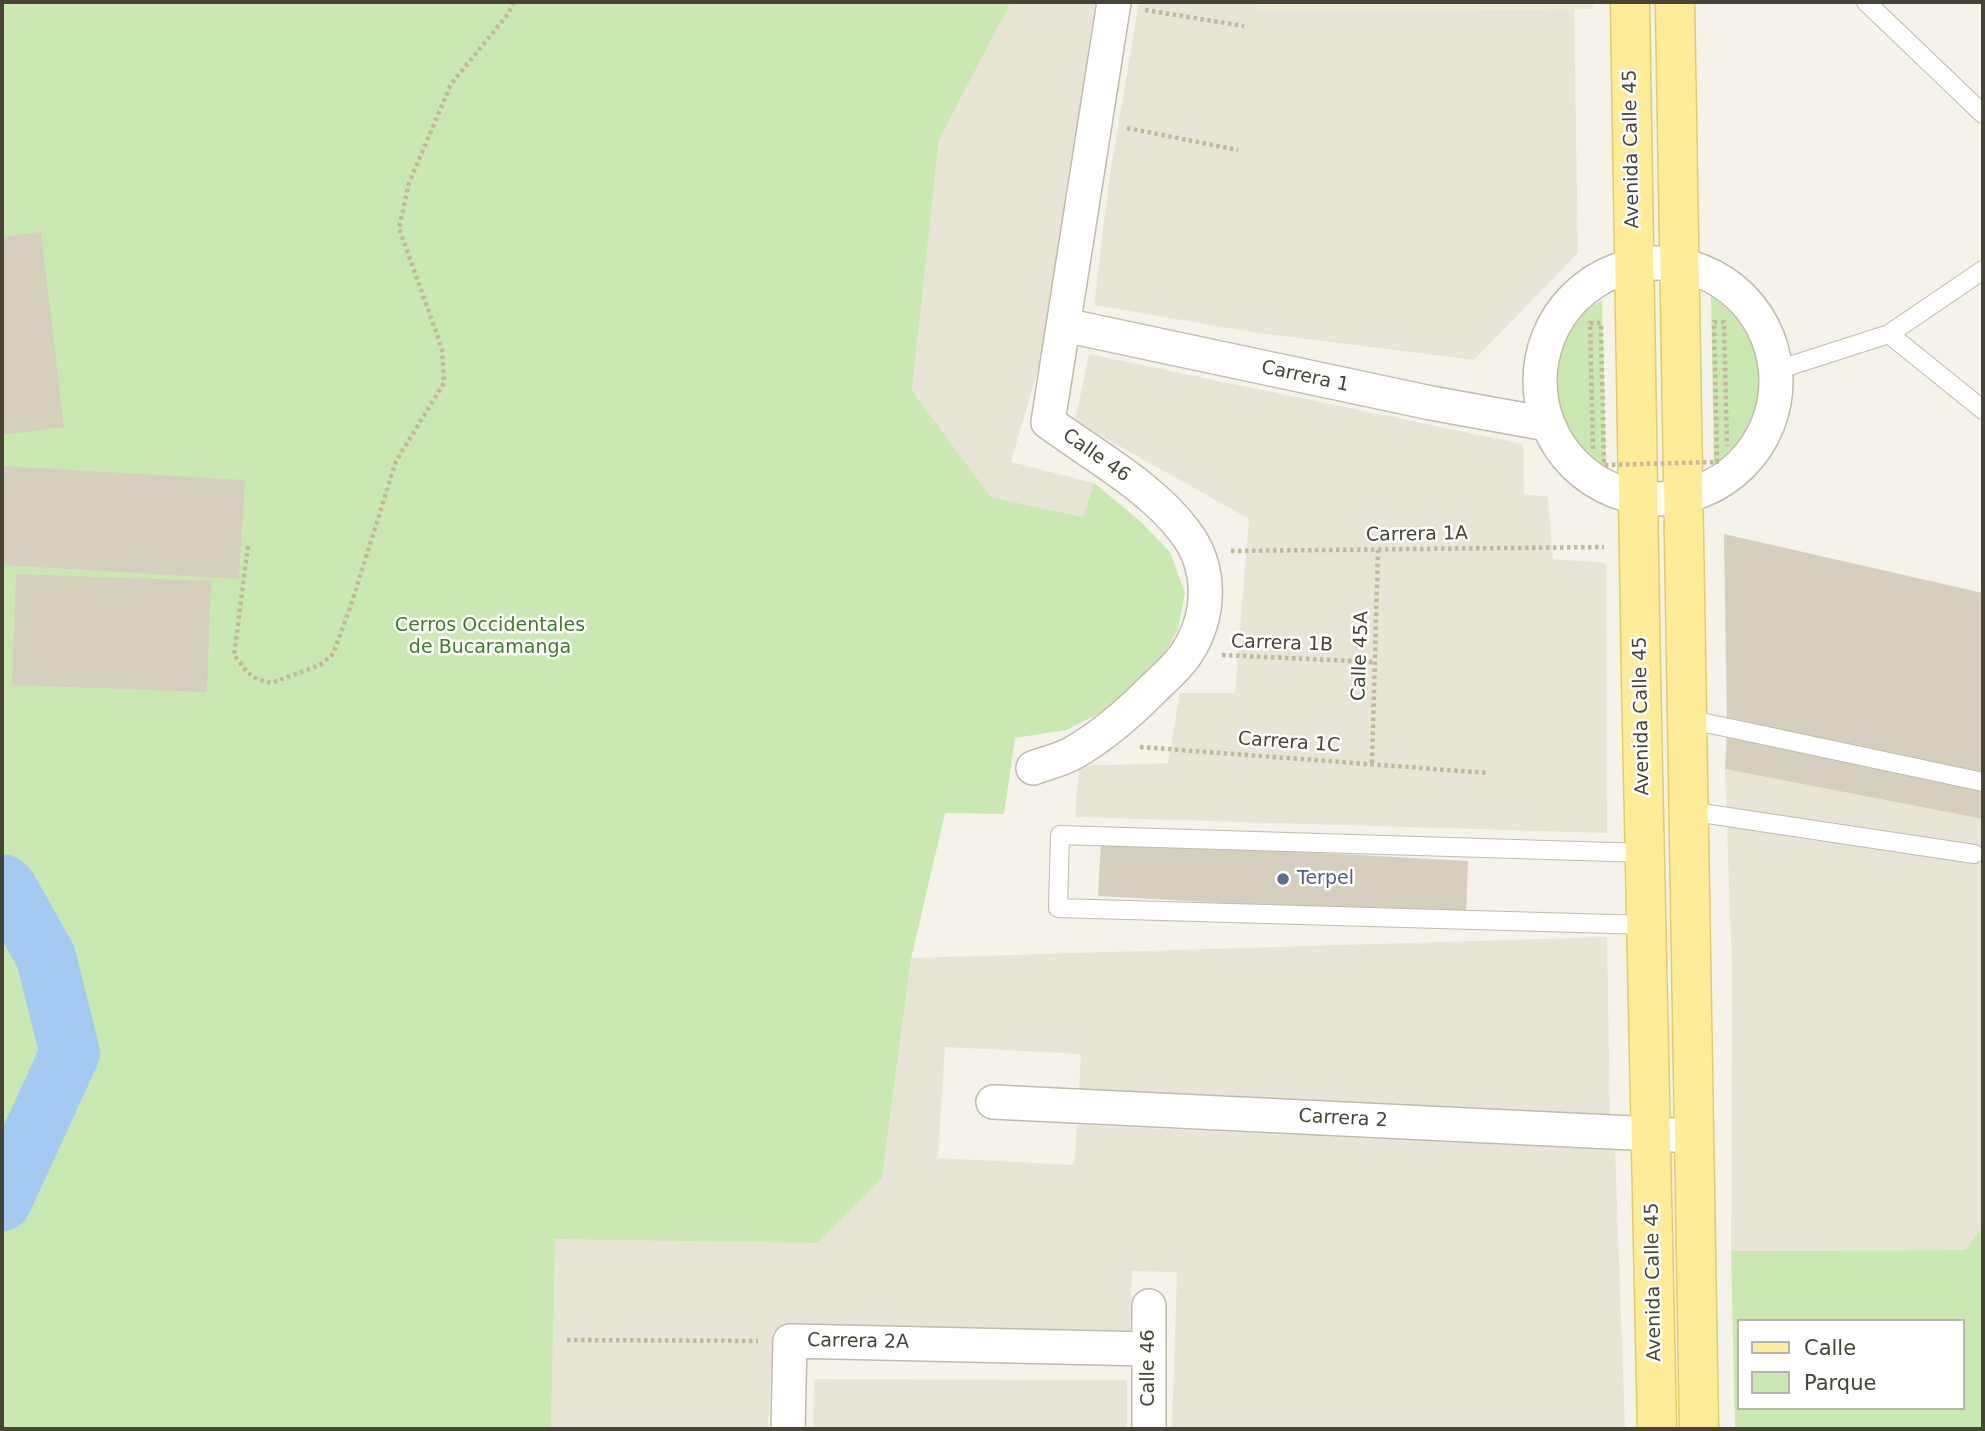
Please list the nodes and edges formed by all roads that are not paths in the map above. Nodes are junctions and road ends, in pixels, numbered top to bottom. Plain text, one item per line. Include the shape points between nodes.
1 (1630, 2) edge
2 (1675, 2) edge
3 (1866, 2) edge
4 (1114, 4) edge
5 (1983, 114) edge
6 (1679, 263) junction
7 (1634, 264) junction
8 (1983, 270) edge
9 (1064, 325) junction
10 (1889, 334) junction
11 (1777, 370) junction
12 (1983, 410) edge
13 (1547, 424) junction
14 (1683, 497) junction
15 (1638, 498) junction
16 (1687, 719) junction
17 (1033, 768) dead end
18 (1983, 782) edge
19 (1688, 811) junction
20 (1645, 853) junction
21 (1974, 854) dead end
22 (1647, 925) junction
23 (993, 1102) dead end
24 (1651, 1133) junction
25 (1694, 1136) junction
26 (1149, 1306) dead end
27 (1149, 1349) junction
28 (788, 1429) edge
29 (1149, 1429) edge
30 (1657, 1429) edge
31 (1699, 1429) edge

1 - 7 main road, Avenida Calle 45
2 - 6 main road
3 - 5 lane
4 - 9 street, Calle 46
6 - 7 street
6 - 11 street via 1731,286 1754,310 1770,338
6 - 14 main road
7 - 13 street via 1585,288 1563,309 1540,365 1540,395
7 - 15 main road, Avenida Calle 45
8 - 10 lane
9 - 13 street, Carrera 1
9 - 17 street, Calle 46 via 1048,422 1164,507 1196,551 1206,595 1200,629 1187,654 1136,706 1070,755
10 - 11 lane
10 - 12 lane
11 - 14 street via 1768,427 1753,452 1709,489
13 - 15 street via 1563,453 1586,475 1614,492
14 - 15 street
14 - 16 main road
15 - 20 main road, Avenida Calle 45
16 - 18 lane
16 - 19 main road
19 - 21 lane
19 - 25 main road
20 - 22 main road, Avenida Calle 45
20 - 22 lane via 1060,835 1058,908
22 - 24 main road, Avenida Calle 45
23 - 24 street, Carrera 2
24 - 25 street, Carrera 2
24 - 30 main road, Avenida Calle 45
25 - 31 main road
26 - 27 street, Calle 46
27 - 28 street, Carrera 2A via 790,1341
27 - 29 street, Calle 46

